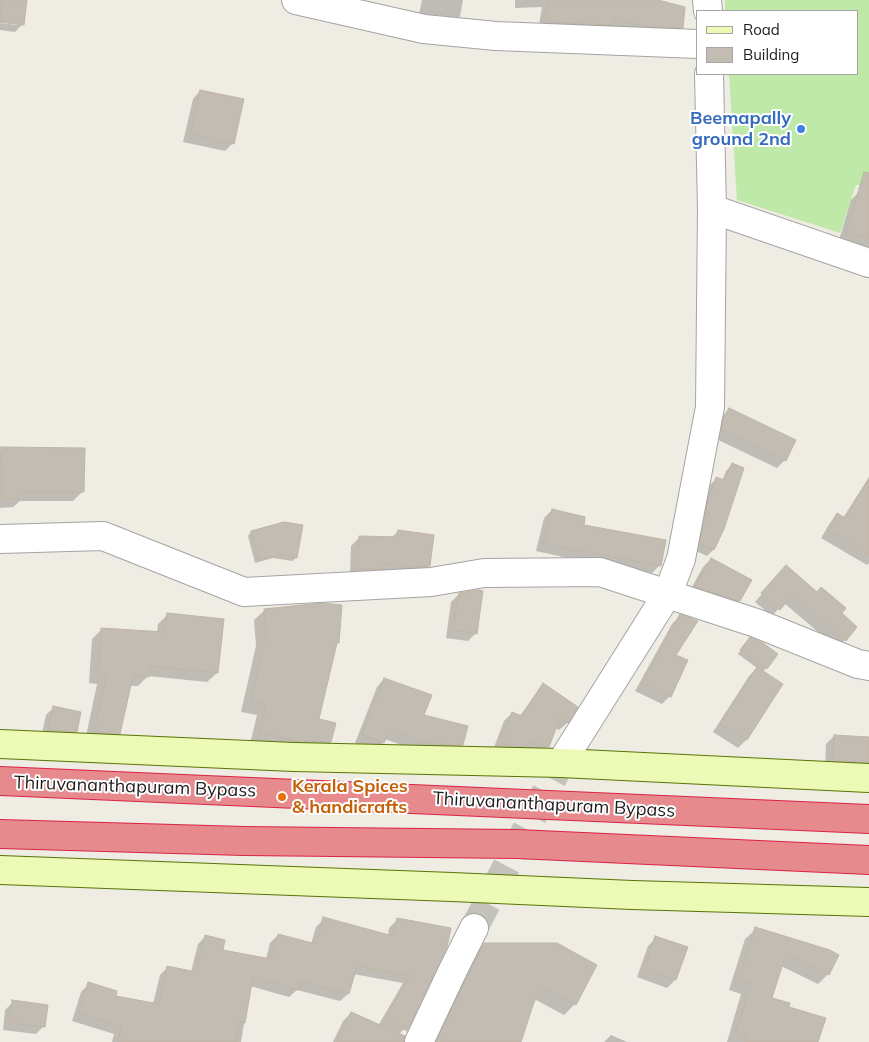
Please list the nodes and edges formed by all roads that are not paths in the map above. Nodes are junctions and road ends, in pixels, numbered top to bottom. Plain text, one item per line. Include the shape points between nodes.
1 (296, 0) edge
2 (696, 44) edge
3 (709, 75) edge
4 (712, 209) junction
5 (869, 263) edge
6 (0, 539) edge
7 (668, 593) junction
8 (869, 666) edge
9 (0, 744) edge
10 (561, 763) junction
11 (869, 778) edge
12 (0, 781) edge
13 (869, 819) edge
14 (0, 834) edge
15 (869, 860) edge
16 (0, 870) edge
17 (869, 902) edge
18 (474, 928) tunnel mouth
19 (419, 1042) edge

1 - 2 street via 424,29 496,36
3 - 4 street
4 - 5 street
4 - 7 street via 710,407 681,559
6 - 7 street via 103,536 244,592 431,582 484,572 600,572
7 - 8 street
7 - 10 street
9 - 10 street, Thiruvananthapuram Bypass via 294,757
10 - 11 street, Thiruvananthapuram Bypass
12 - 13 highway, Thiruvananthapuram Bypass
14 - 15 highway via 517,844
16 - 17 street
18 - 19 street

